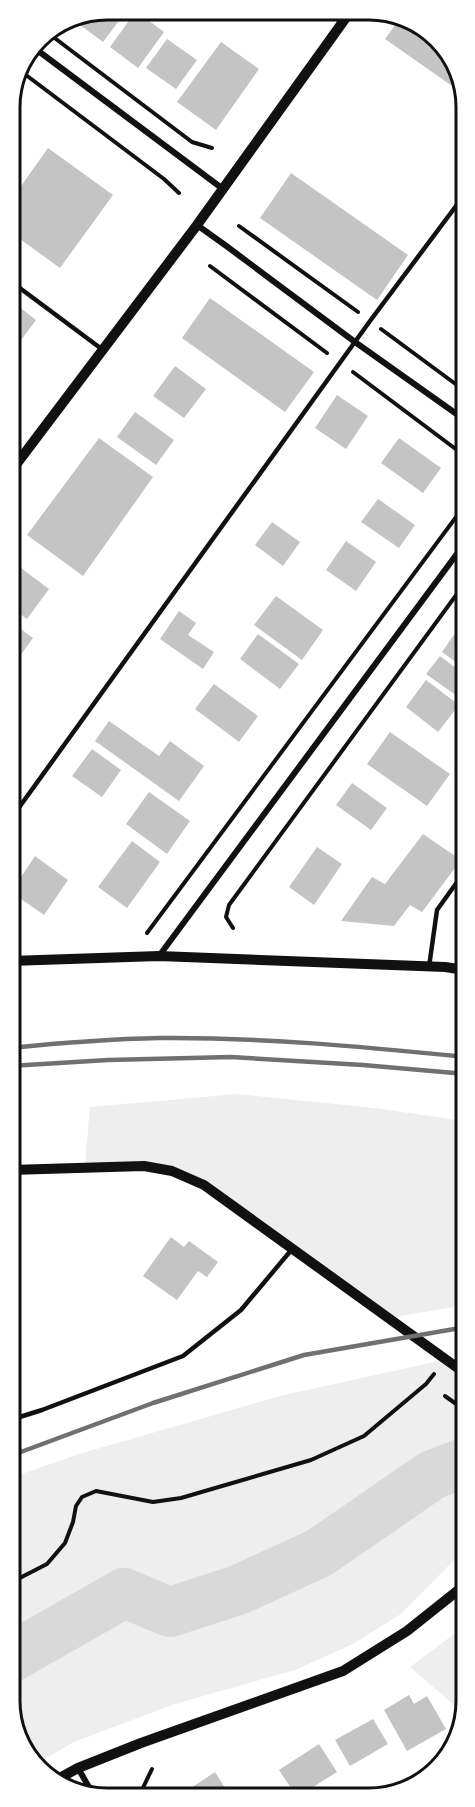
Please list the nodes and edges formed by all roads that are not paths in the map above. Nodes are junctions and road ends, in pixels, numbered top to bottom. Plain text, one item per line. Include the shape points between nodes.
1 (338, 20) edge
2 (344, 20) edge
3 (342, 23) junction
4 (40, 52) edge
5 (223, 189) junction
6 (456, 206) edge
7 (197, 225) junction
8 (20, 288) edge
9 (355, 342) junction
10 (103, 350) junction
11 (456, 413) edge
12 (20, 459) edge
13 (456, 556) edge
14 (20, 805) edge
15 (456, 884) edge
16 (159, 956) junction
17 (20, 961) edge
18 (429, 967) junction
19 (455, 969) edge
20 (20, 1170) edge
21 (293, 1248) junction
22 (455, 1366) edge
23 (20, 1417) edge
24 (455, 1593) edge
25 (78, 1768) junction
26 (63, 1776) edge
27 (88, 1785) edge

1 - 3 lane
2 - 3 street
3 - 5 street
4 - 5 street
5 - 7 street
6 - 9 lane
7 - 9 street
7 - 10 street
8 - 10 lane
9 - 11 street
9 - 14 lane
10 - 12 street
13 - 16 street
15 - 18 lane via 437,910
16 - 17 street
16 - 18 street
18 - 19 street
20 - 21 street via 144,1166 172,1171 204,1185
21 - 22 street
21 - 23 lane via 241,1310 183,1356
24 - 25 street via 407,1631 343,1671
25 - 26 street
25 - 27 street

